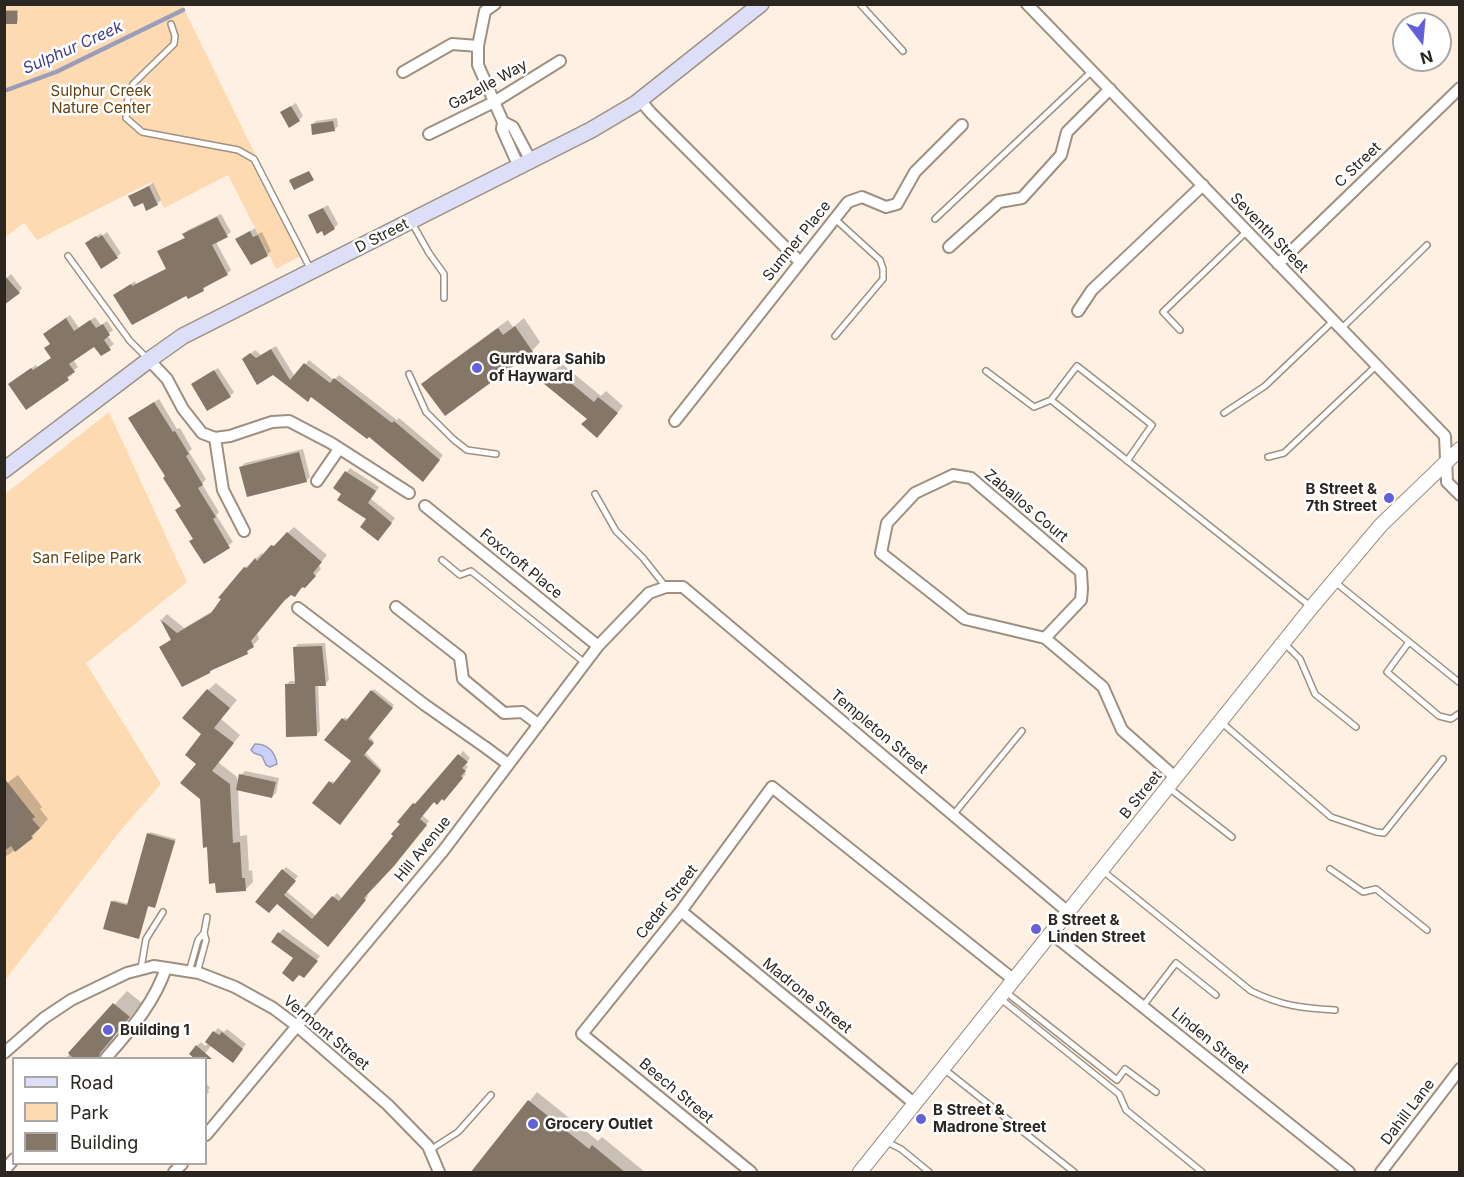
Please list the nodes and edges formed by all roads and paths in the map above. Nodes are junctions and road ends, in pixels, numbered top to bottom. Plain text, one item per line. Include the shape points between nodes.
1 (495, 4) edge
2 (761, 4) edge
3 (860, 4) edge
4 (1027, 4) edge
5 (171, 24) dead end
6 (478, 46) junction
7 (903, 51) dead end
8 (560, 61) dead end
9 (1092, 71) junction
10 (403, 72) dead end
11 (1460, 88) edge
12 (1110, 89) junction
13 (640, 100) junction
14 (494, 102) junction
15 (962, 125) dead end
16 (429, 134) dead end
17 (525, 164) junction
18 (1203, 185) junction
19 (834, 218) junction
20 (935, 219) dead end
21 (411, 222) junction
22 (1247, 231) junction
23 (1427, 245) dead end
24 (949, 247) dead end
25 (68, 256) dead end
26 (799, 261) junction
27 (1278, 264) junction
28 (312, 271) junction
29 (444, 298) dead end
30 (1078, 311) dead end
31 (1337, 325) junction
32 (1180, 330) dead end
33 (835, 336) dead end
34 (149, 360) junction
35 (1376, 366) junction
36 (986, 371) dead end
37 (409, 374) dead end
38 (1051, 400) junction
39 (1224, 413) dead end
40 (675, 422) dead end
41 (215, 438) junction
42 (339, 449) junction
43 (1460, 449) edge
44 (496, 454) dead end
45 (1268, 457) dead end
46 (1127, 461) junction
47 (1447, 461) junction
48 (4, 470) edge
49 (317, 481) dead end
50 (410, 493) dead end
51 (595, 494) dead end
52 (1460, 495) edge
53 (425, 506) dead end
54 (244, 531) dead end
55 (442, 560) dead end
56 (1334, 580) junction
57 (666, 587) junction
58 (396, 607) dead end
59 (298, 608) dead end
60 (1311, 608) junction
61 (1045, 638) junction
62 (1283, 642) junction
63 (1409, 642) junction
64 (598, 646) junction
65 (585, 663) junction
66 (1460, 683) edge
67 (1460, 713) edge
68 (1220, 721) junction
69 (538, 724) junction
70 (1356, 727) dead end
71 (1022, 731) dead end
72 (1443, 759) dead end
73 (508, 764) junction
74 (1172, 782) junction
75 (953, 814) junction
76 (1232, 837) dead end
77 (1330, 868) dead end
78 (1102, 870) junction
79 (681, 911) junction
80 (163, 912) dead end
81 (1068, 912) junction
82 (207, 917) dead end
83 (1427, 930) dead end
84 (1051, 933) junction
85 (166, 968) junction
86 (141, 970) junction
87 (193, 972) junction
88 (1006, 989) junction
89 (1216, 995) dead end
90 (1143, 1006) junction
91 (1335, 1010) dead end
92 (297, 1026) junction
93 (582, 1034) joint
94 (4, 1053) edge
95 (107, 1057) edge
96 (943, 1068) junction
97 (1460, 1069) edge
98 (1156, 1092) dead end
99 (491, 1095) dead end
100 (915, 1104) junction
101 (207, 1134) edge
102 (885, 1141) junction
103 (430, 1150) junction
104 (439, 1173) edge
105 (750, 1173) edge
106 (860, 1173) edge
107 (929, 1173) edge
108 (1074, 1173) edge
109 (1202, 1173) edge
110 (1349, 1173) edge
111 (1381, 1173) edge

1 - 6 street via 485,11
2 - 13 main road, D Street
3 - 7 lane
4 - 9 street, Seventh Street
5 - 28 lane via 174,44 133,84 126,118 142,132 238,150 254,159
6 - 10 street via 452,44
6 - 14 street via 478,65
8 - 14 street, Gazelle Way
9 - 12 street, Seventh Street
9 - 20 lane
11 - 27 street, C Street
12 - 18 street, Seventh Street
12 - 24 street via 1067,132 1061,155 1022,198 999,202
13 - 17 main road, D Street
13 - 26 street
14 - 16 street, Gazelle Way
14 - 17 street via 503,122 513,127
15 - 19 street, Sumner Place via 915,172 897,204 886,207 862,197 848,202
17 - 21 main road, D Street
18 - 22 street, Seventh Street
18 - 30 street via 1092,290
19 - 26 street, Sumner Place
19 - 33 lane via 880,261 884,273
21 - 28 main road, D Street
21 - 29 lane via 444,274
22 - 27 street, Seventh Street
22 - 32 lane via 1163,312
23 - 31 lane
25 - 34 lane via 130,341
26 - 40 street, Sumner Place
27 - 31 street, Seventh Street
28 - 34 main road, D Street via 183,336
31 - 35 street, Seventh Street
31 - 39 lane via 1265,386
34 - 41 street via 167,379 195,425
34 - 48 main road, D Street
35 - 45 lane via 1284,453
35 - 47 street, Seventh Street via 1445,436
36 - 38 lane via 1034,407
37 - 44 lane via 426,412 453,439 467,450
38 - 46 lane
38 - 46 lane via 1077,366 1152,425
41 - 42 street via 289,421
41 - 54 street via 223,490
42 - 49 street
42 - 50 street
43 - 47 street, B Street
46 - 60 lane
47 - 52 street, Seventh Street via 1447,482
47 - 56 street, B Street via 1381,525
51 - 57 lane via 616,531
53 - 64 street, Foxcroft Place
55 - 65 lane via 460,575 471,571
56 - 60 street, B Street
56 - 63 lane
57 - 64 street, Hill Avenue via 649,593
57 - 75 street, Templeton Street via 683,587
58 - 69 street via 460,657 463,679 504,713 522,712
59 - 73 street
60 - 62 street, B Street
61 - 61 street, Zaballos Court via 965,619 881,553 887,523 915,493 953,475 970,478 1081,572 1081,600
61 - 74 street, Zaballos Court via 1103,687 1122,730
62 - 68 street, B Street
62 - 70 lane via 1300,659 1316,694
63 - 66 lane
63 - 67 lane via 1387,672 1439,716 1451,718
64 - 65 street, Hill Avenue
65 - 69 street, Hill Avenue
68 - 72 lane via 1331,817 1376,832 1384,833
68 - 74 street, B Street
69 - 73 street, Hill Avenue
71 - 75 lane
73 - 92 street, Hill Avenue via 443,851
74 - 76 lane
74 - 78 street, B Street
75 - 81 street, Templeton Street
77 - 83 lane via 1363,892 1376,890
78 - 81 street, B Street
78 - 91 lane via 1251,991 1297,1008
79 - 88 street, Cedar Street via 772,786
79 - 93 street, Cedar Street
79 - 100 street, Madrone Street
80 - 86 lane via 146,939
81 - 84 street, B Street
82 - 87 lane via 204,933 198,940
84 - 88 street, B Street
84 - 90 street, Linden Street
85 - 86 street, Vermont Street
85 - 87 street, Vermont Street
85 - 95 street via 141,1018
86 - 94 street, Vermont Street via 71,1000
87 - 92 street, Vermont Street via 235,987
88 - 96 street, B Street
88 - 98 lane via 1117,1080 1125,1069
88 - 109 lane via 1119,1094 1126,1110
89 - 90 lane via 1176,963
90 - 110 street, Linden Street
92 - 101 street, Hill Avenue
92 - 103 street, Vermont Street via 388,1106
93 - 105 street, Beech Street
96 - 100 street, B Street
96 - 108 lane
97 - 111 street, Dahill Lane
99 - 103 lane via 458,1132
100 - 102 street, B Street
102 - 106 street, B Street
102 - 107 lane
103 - 104 street, Vermont Street

